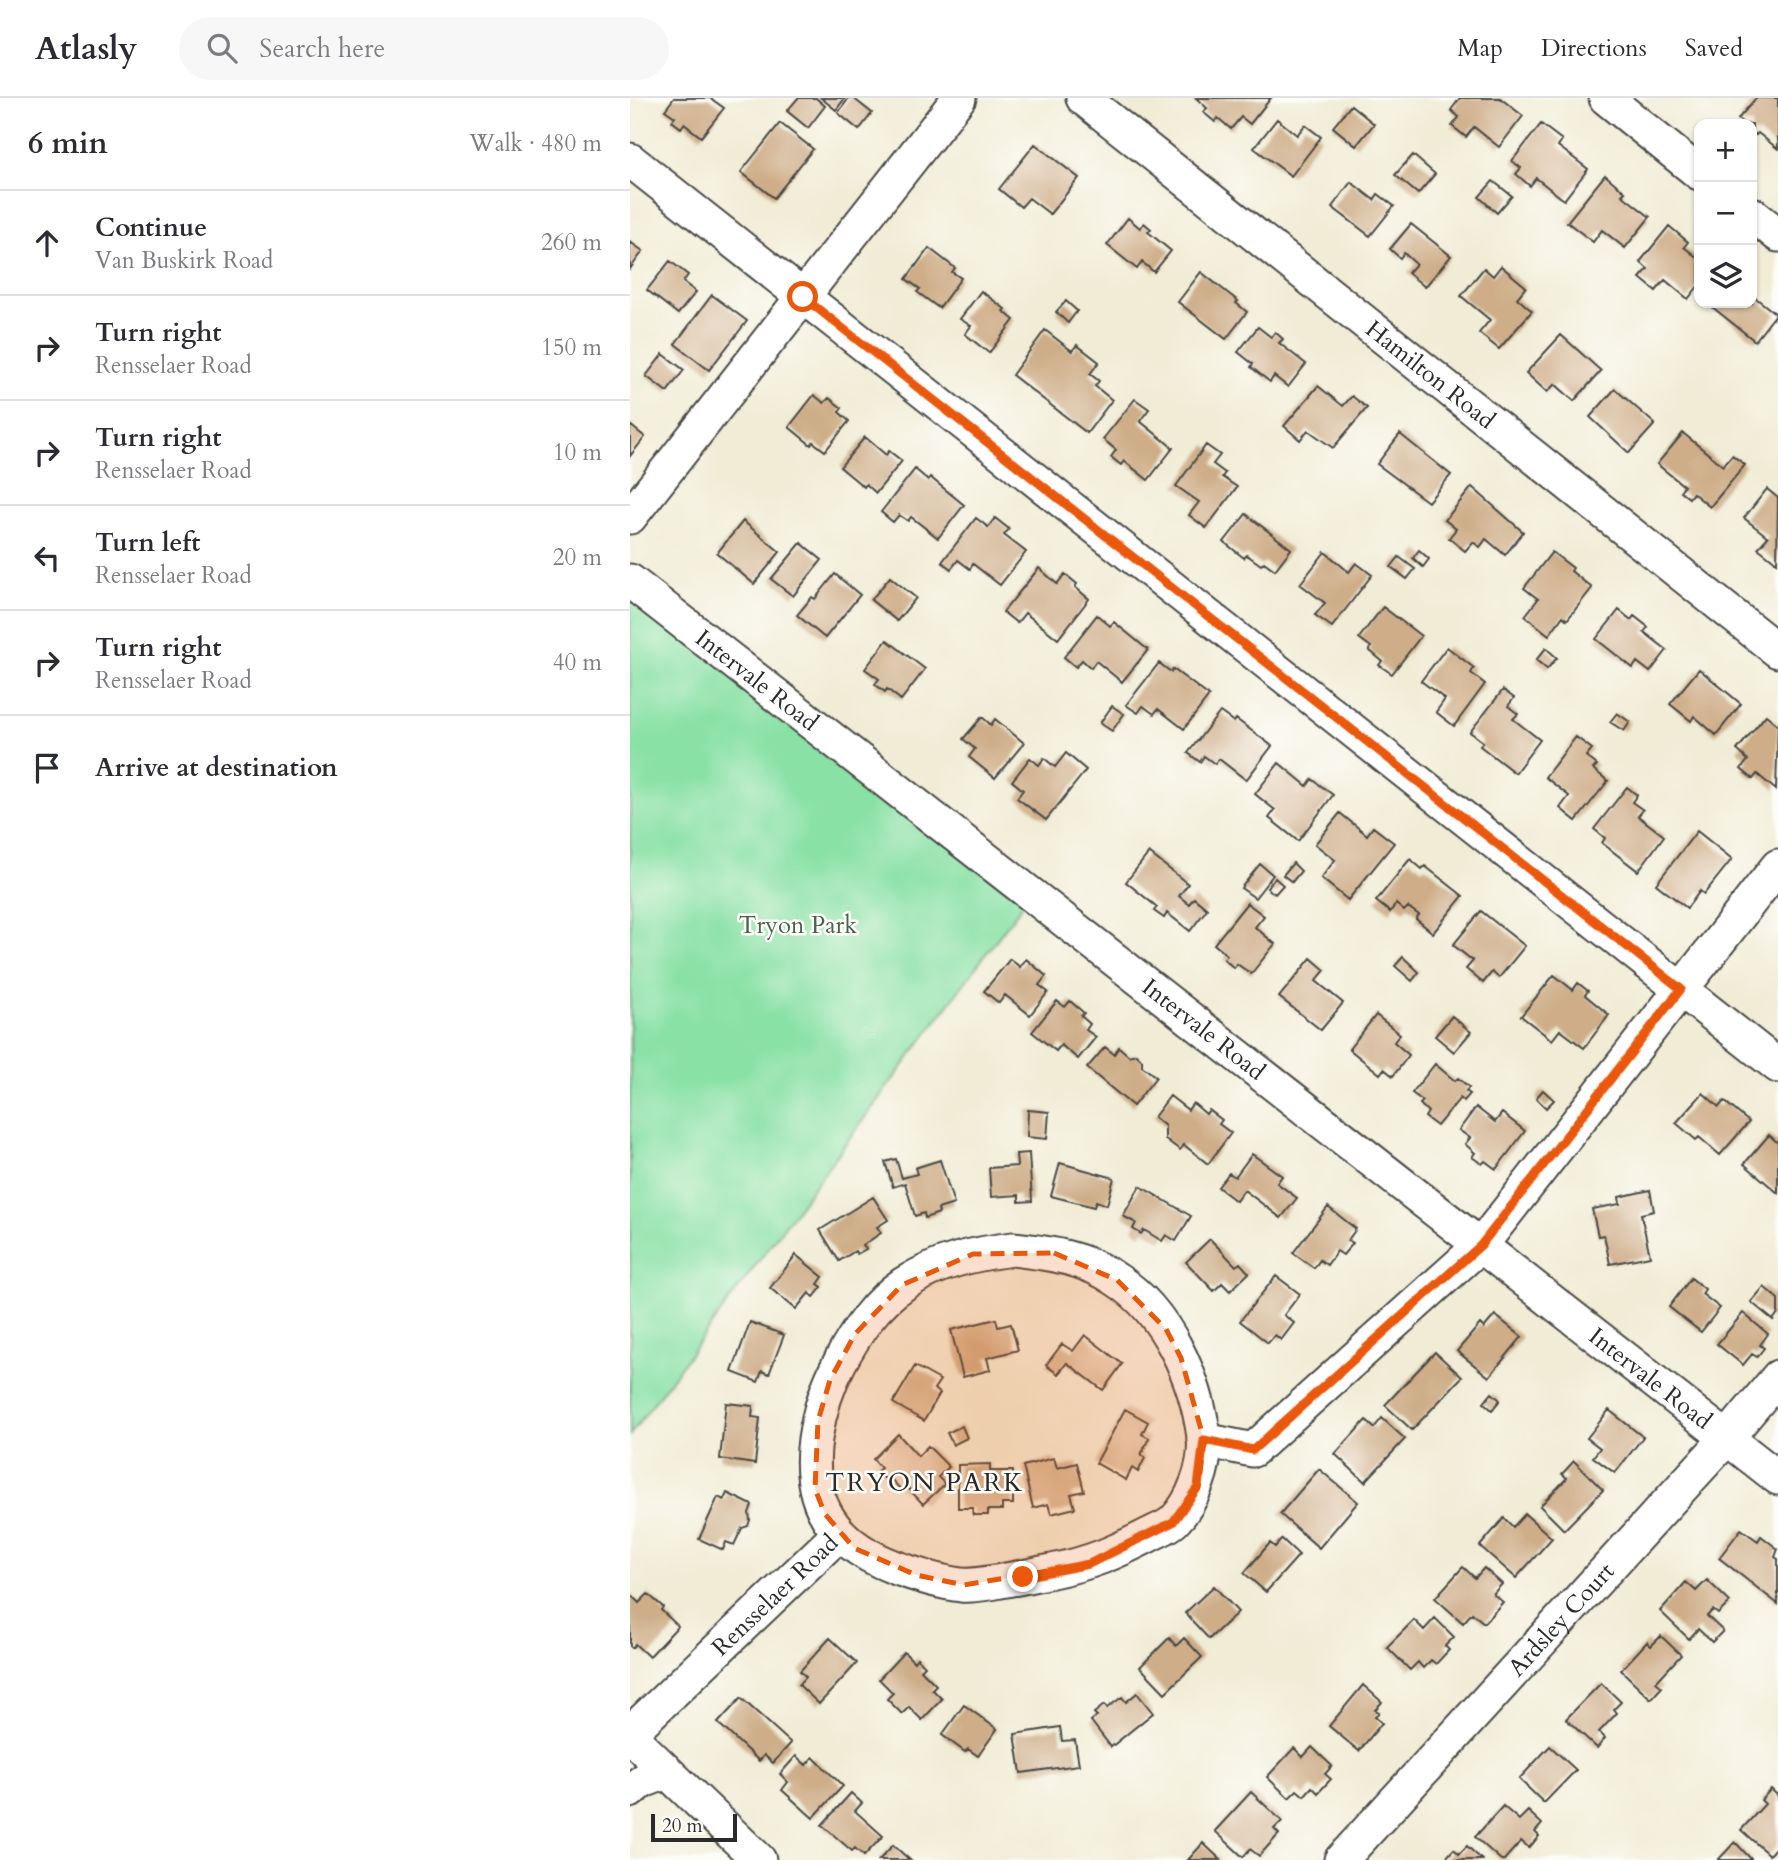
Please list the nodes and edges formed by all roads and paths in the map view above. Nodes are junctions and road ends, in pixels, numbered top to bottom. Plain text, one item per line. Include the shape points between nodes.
1 (959, 98) edge
2 (1083, 98) edge
3 (1606, 98) edge
4 (630, 160) edge
5 (1694, 169) edge
6 (1757, 218) edge
7 (1778, 235) edge
8 (803, 297) junction
9 (630, 517) edge
10 (630, 580) edge
11 (1778, 651) edge
12 (1778, 866) edge
13 (1681, 989) junction
14 (1778, 1066) edge
15 (1481, 1245) junction
16 (1778, 1377) edge
17 (1727, 1438) junction
18 (1204, 1440) junction
19 (1778, 1478) edge
20 (839, 1534) junction
21 (630, 1735) edge
22 (667, 1772) junction
23 (630, 1791) edge
24 (759, 1860) edge
25 (1341, 1860) edge

1 - 8 street
2 - 11 street, Hamilton Road
3 - 5 street
4 - 8 street
6 - 7 street
8 - 9 street
8 - 13 street
10 - 15 street, Intervale Road
12 - 13 street
13 - 14 street
13 - 15 street
15 - 17 street, Intervale Road
15 - 18 street via 1253,1450
16 - 17 street, Ardsley Court
17 - 19 street, Intervale Road
17 - 25 street, Ardsley Court
18 - 20 street, Rensselaer Road via 1198,1487 1173,1522 1089,1564 964,1585 916,1575 877,1560
18 - 20 street via 1181,1358 1166,1329 1143,1301 1117,1280 1054,1253 1013,1249 973,1254 934,1266 874,1309 830,1380 812,1462 815,1489
20 - 21 street, Rensselaer Road
21 - 22 street
22 - 23 street
22 - 24 street

